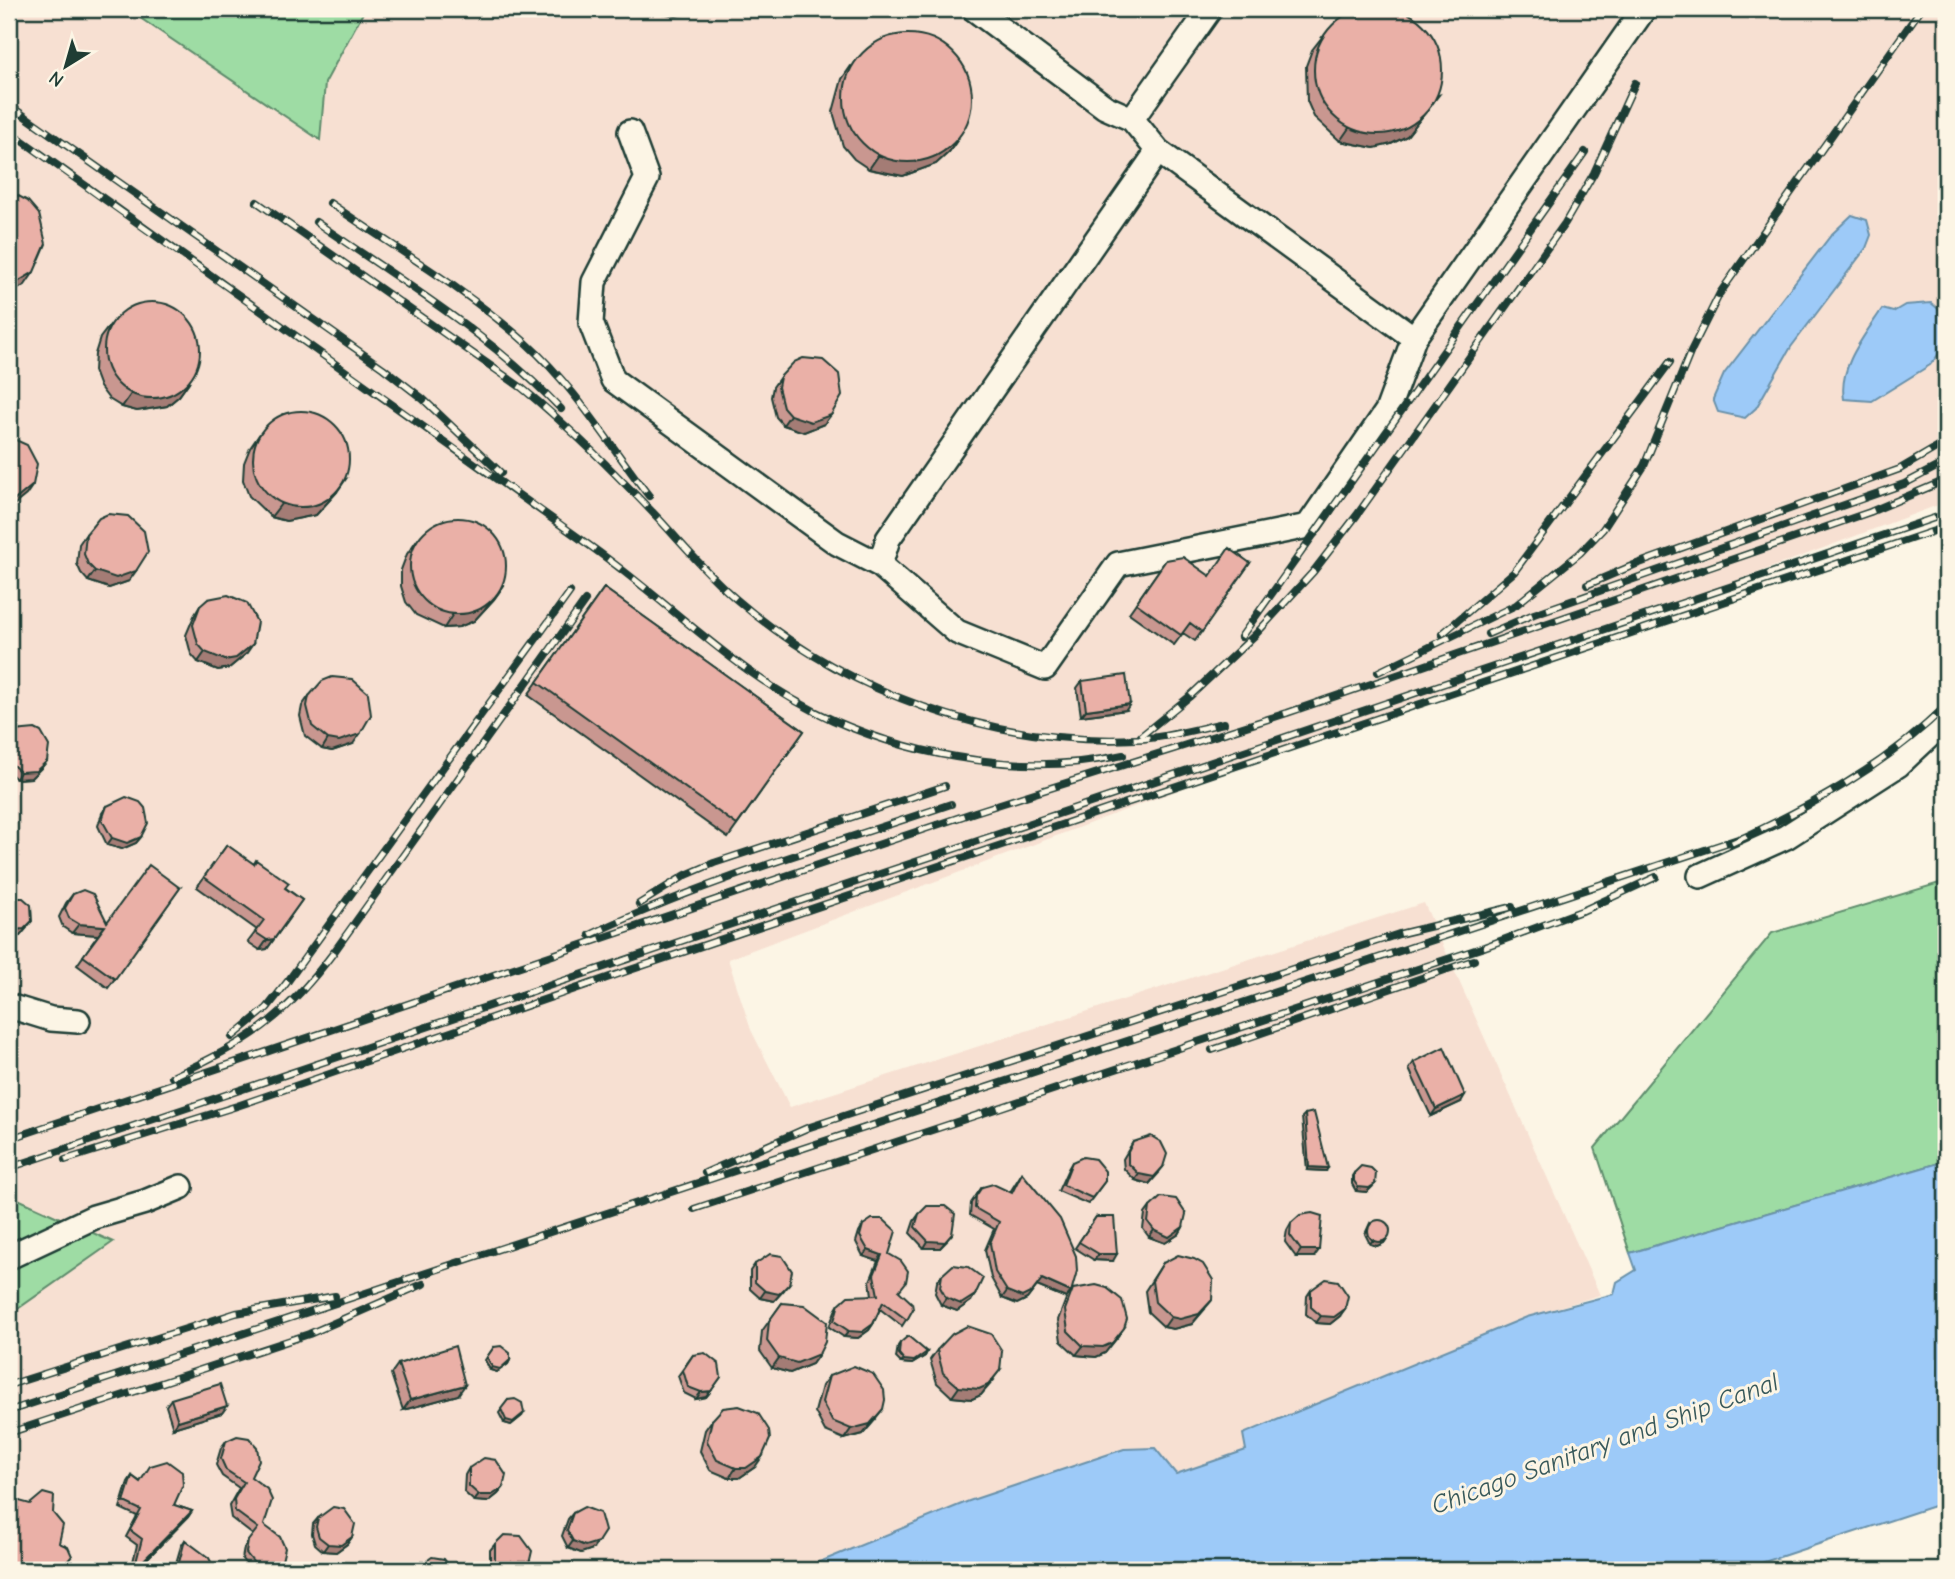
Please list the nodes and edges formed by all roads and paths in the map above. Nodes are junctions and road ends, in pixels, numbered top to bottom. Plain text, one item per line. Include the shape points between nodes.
1 (974, 9) edge
2 (1210, 9) edge
3 (1644, 9) edge
4 (1132, 119) junction
5 (630, 132) dead end
6 (1158, 151) junction
7 (1413, 338) junction
8 (880, 565) junction
9 (1946, 720) edge
10 (1700, 876) dead end
11 (9, 1006) edge
12 (78, 1021) dead end
13 (181, 1187) dead end
14 (9, 1257) edge

1 - 4 lane via 1105,107
2 - 4 lane
3 - 7 lane
4 - 6 lane
5 - 8 lane via 647,178 594,282 591,323 613,380 837,543
6 - 7 lane
6 - 8 lane via 888,539
7 - 8 lane via 1387,411 1308,526 1118,564 1045,668 957,632
9 - 10 lane via 1898,765 1786,837
11 - 12 lane via 51,1019
13 - 14 lane via 94,1217

